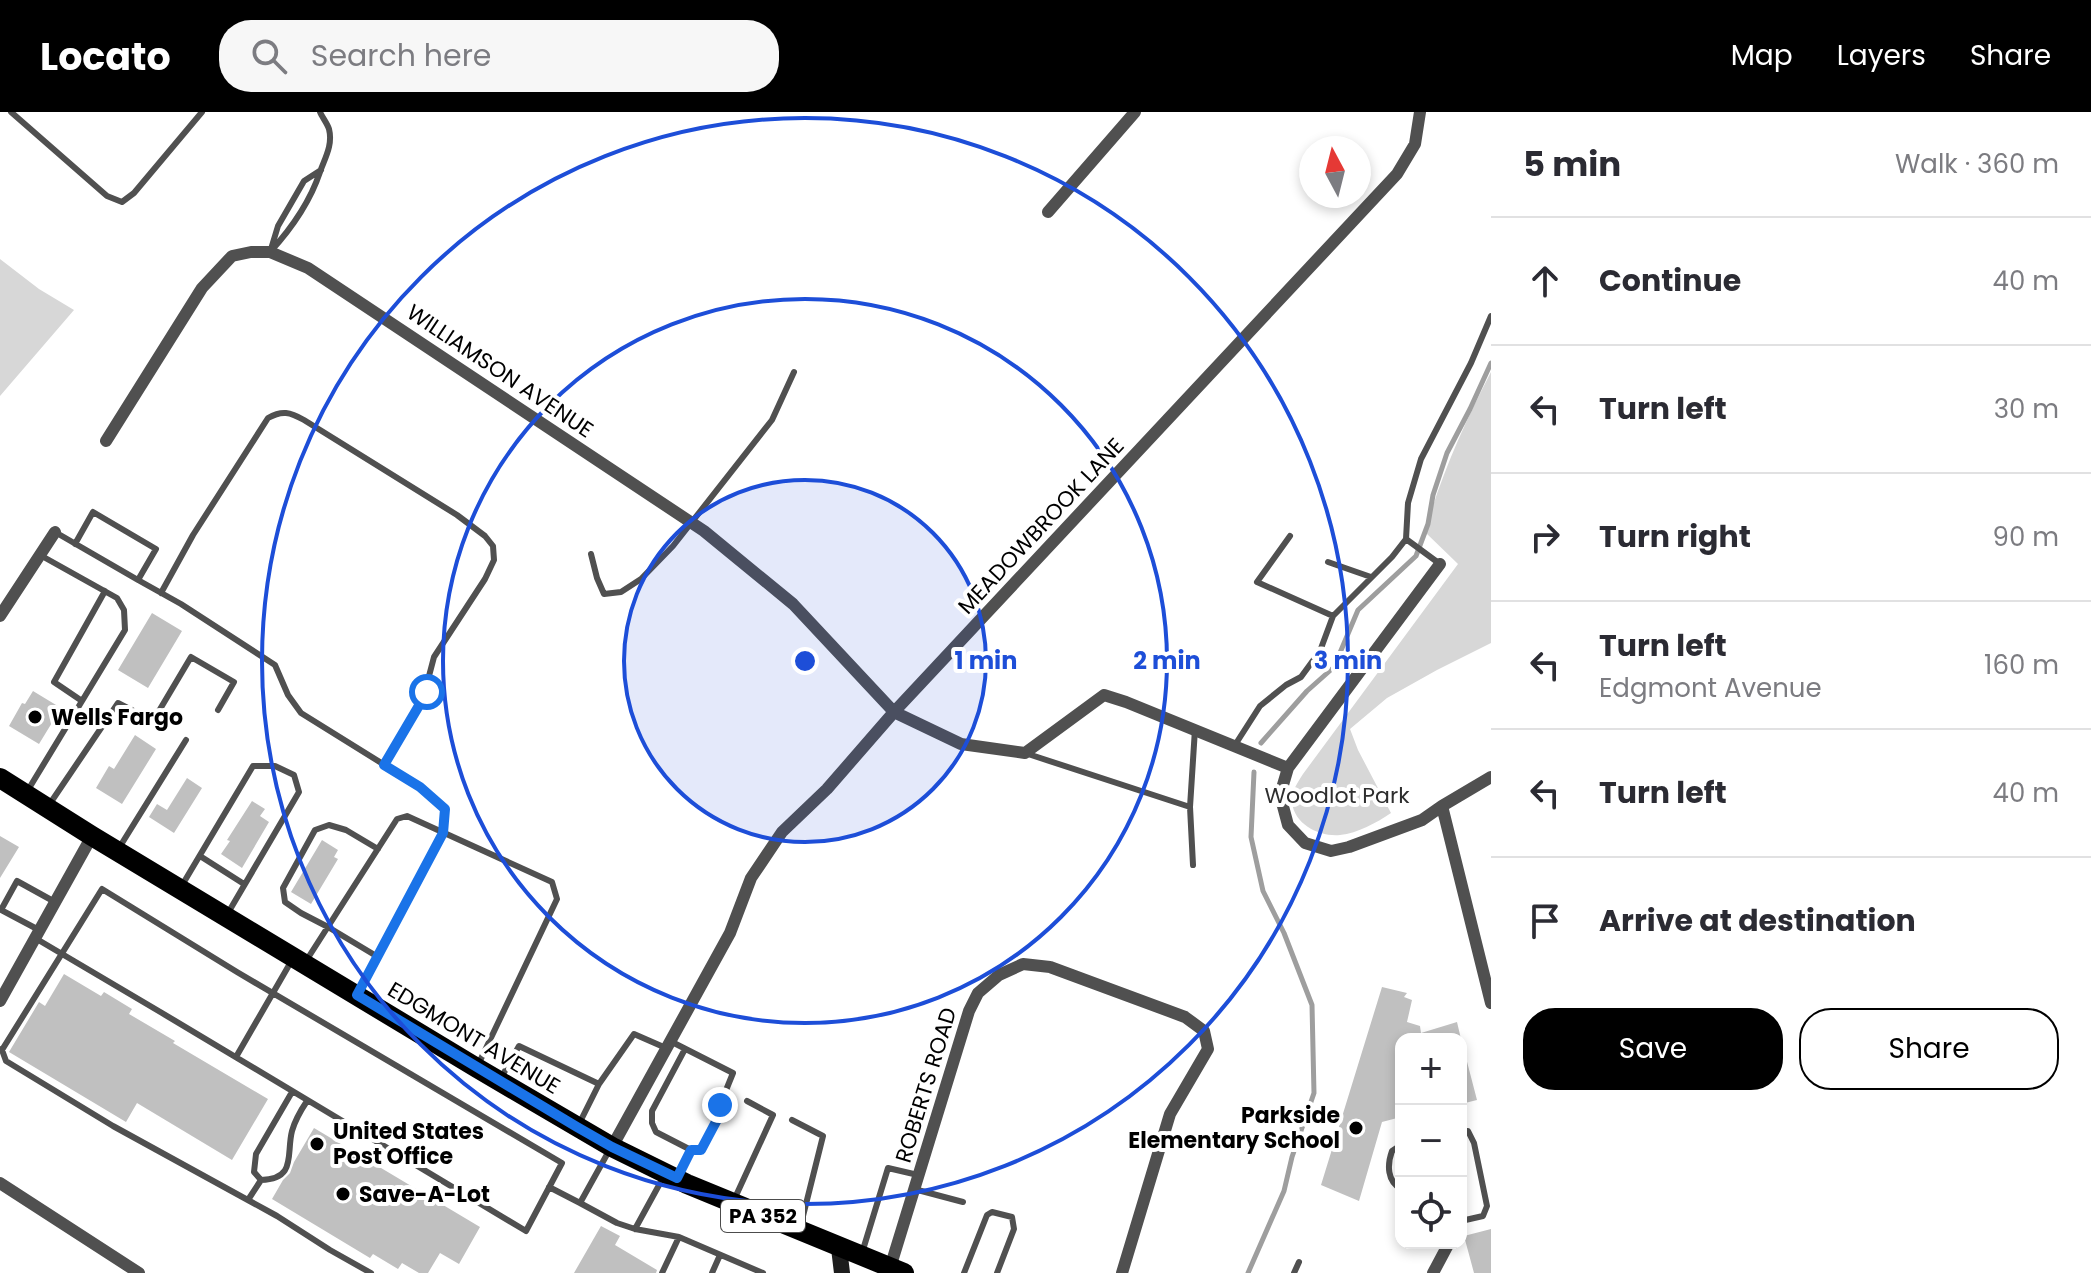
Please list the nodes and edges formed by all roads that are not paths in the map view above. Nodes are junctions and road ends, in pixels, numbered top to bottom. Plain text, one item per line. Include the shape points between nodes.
1 (11, 112) edge
2 (202, 112) edge
3 (320, 112) edge
4 (1135, 112) edge
5 (1420, 112) edge
6 (321, 170) junction
7 (1048, 212) dead end
8 (270, 252) junction
9 (1491, 316) edge
10 (794, 372) dead end
11 (106, 441) dead end
12 (690, 522) junction
13 (55, 532) joint
14 (1290, 536) dead end
15 (1406, 539) junction
16 (75, 544) junction
17 (591, 554) dead end
18 (40, 555) junction
19 (1328, 562) dead end
20 (1440, 564) joint
21 (1371, 577) junction
22 (138, 580) junction
23 (105, 591) junction
24 (161, 593) junction
25 (0, 616) edge
26 (1333, 616) junction
27 (82, 701) junction
28 (218, 710) dead end
29 (894, 712) junction
30 (1195, 729) junction
31 (186, 740) dead end
32 (1235, 745) junction
33 (1025, 753) junction
34 (384, 765) junction
35 (1288, 768) junction
36 (1491, 777) edge
37 (0, 778) edge
38 (25, 794) junction
39 (1442, 806) junction
40 (1190, 807) junction
41 (47, 808) junction
42 (443, 833) junction
43 (92, 836) junction
44 (378, 849) junction
45 (117, 851) junction
46 (200, 856) junction
47 (1193, 865) dead end
48 (244, 884) junction
49 (180, 889) junction
50 (55, 902) junction
51 (226, 916) junction
52 (328, 927) junction
53 (37, 934) junction
54 (62, 954) junction
55 (378, 957) junction
56 (299, 960) junction
57 (273, 992) junction
58 (357, 995) junction
59 (0, 1001) edge
60 (1491, 1003) edge
61 (669, 1044) junction
62 (685, 1049) junction
63 (1, 1050) edge
64 (236, 1057) junction
65 (477, 1068) junction
66 (499, 1082) junction
67 (599, 1084) junction
68 (292, 1092) junction
69 (307, 1101) junction
70 (747, 1101) dead end
71 (792, 1120) dead end
72 (577, 1127) junction
73 (1467, 1131) edge
74 (612, 1147) junction
75 (1395, 1149) edge
76 (691, 1150) junction
77 (918, 1175) junction
78 (671, 1176) junction
79 (261, 1180) junction
80 (0, 1183) edge
81 (1395, 1183) edge
82 (549, 1187) junction
83 (914, 1189) junction
84 (248, 1200) junction
85 (963, 1202) dead end
86 (580, 1203) junction
87 (732, 1203) junction
88 (1467, 1220) edge
89 (635, 1229) junction
90 (799, 1231) junction
91 (679, 1237) junction
92 (839, 1248) junction
93 (1446, 1249) edge
94 (720, 1255) junction
95 (861, 1256) junction
96 (1299, 1262) dead end
97 (897, 1270) edge
98 (1437, 1271) edge
99 (139, 1273) edge
100 (371, 1273) edge
101 (662, 1273) edge
102 (712, 1273) edge
103 (763, 1273) edge
104 (842, 1273) edge
105 (964, 1273) edge
106 (997, 1273) edge
107 (1122, 1273) edge
108 (1294, 1273) edge

1 - 2 lane via 107,196 122,202
3 - 6 lane via 330,148
4 - 7 street
5 - 29 street, MEADOWBROOK LANE via 1415,144 1397,174
6 - 8 lane via 289,231
6 - 8 lane via 304,181 278,226
8 - 11 street via 232,256 202,288
8 - 12 street, WILLIAMSON AVENUE via 308,268
9 - 15 lane via 1421,459 1408,503
10 - 12 lane via 772,420
12 - 17 lane via 641,579 621,592 604,594
12 - 29 street, WILLIAMSON AVENUE via 793,604
13 - 16 lane
13 - 18 street
14 - 26 lane via 1257,582
15 - 20 lane
15 - 21 lane
16 - 22 lane
16 - 22 lane via 93,512 156,549
18 - 23 lane
18 - 25 street
19 - 21 lane
20 - 35 street
21 - 26 lane
22 - 24 lane
23 - 27 lane via 124,610 125,630
23 - 27 lane via 54,682
24 - 34 lane via 275,665 301,713
24 - 34 lane via 245,453 268,418 279,412 304,420 485,536 494,560 434,657 427,692
26 - 32 lane via 1320,651 1301,677 1260,706
27 - 38 lane
28 - 41 lane via 234,682 191,657 153,721 118,703
29 - 33 street via 961,744
29 - 61 street, MEADOWBROOK LANE via 782,832 751,878 730,933
30 - 32 street
30 - 33 street via 1104,695
30 - 40 lane
31 - 45 lane
32 - 35 street
33 - 40 lane
34 - 42 lane via 445,809
35 - 39 street via 1280,795 1288,825 1305,843 1331,851 1401,829
36 - 39 street
37 - 38 main road, EDGMONT AVENUE / PA 352
38 - 41 main road, EDGMONT AVENUE / PA 352
39 - 60 street
40 - 47 lane
41 - 43 main road, EDGMONT AVENUE / PA 352
42 - 44 lane via 407,816 397,819
42 - 55 lane
42 - 65 lane via 552,882 557,899
43 - 45 main road, EDGMONT AVENUE / PA 352
43 - 50 street
44 - 52 lane
44 - 52 lane via 346,830 329,825 315,830 283,888 285,902
45 - 49 main road, EDGMONT AVENUE / PA 352
46 - 48 lane
46 - 48 lane via 253,766 275,766 294,775 299,792
46 - 49 lane
48 - 51 lane
49 - 51 main road, EDGMONT AVENUE / PA 352
50 - 53 street
50 - 53 lane via 17,881 1,910
51 - 56 main road, EDGMONT AVENUE / PA 352
52 - 55 lane
52 - 56 lane
53 - 54 lane
53 - 59 street
54 - 57 lane via 102,889
54 - 63 lane
54 - 64 lane
55 - 58 lane
56 - 57 lane
56 - 58 main road, EDGMONT AVENUE / PA 352
57 - 64 lane
57 - 82 lane via 562,1163
58 - 65 main road, EDGMONT AVENUE / PA 352
61 - 62 lane
61 - 67 lane via 634,1034
61 - 74 street, MEADOWBROOK LANE
62 - 76 lane via 652,1111 652,1123 656,1132
62 - 76 lane via 733,1073 701,1150
63 - 84 lane via 6,1061 113,1126
64 - 68 lane
65 - 66 main road, EDGMONT AVENUE / PA 352
66 - 67 lane via 519,1046
66 - 72 main road, EDGMONT AVENUE / PA 352
67 - 72 lane
68 - 69 lane
68 - 79 lane via 256,1154 254,1172
69 - 79 lane via 291,1134 290,1161 274,1180
69 - 82 lane via 526,1231
70 - 87 lane via 773,1115
71 - 90 lane via 823,1136
72 - 74 main road, EDGMONT AVENUE / PA 352
73 - 88 lane via 1487,1206 1483,1216
74 - 78 main road, EDGMONT AVENUE / PA 352
74 - 86 lane
75 - 81 lane via 1388,1169
76 - 78 lane
77 - 83 street, ROBERTS ROAD
77 - 95 lane via 888,1168
77 - 107 street, ROBERTS ROAD via 969,1011 978,993 999,975 1023,964 1050,967 1185,1017 1204,1031 1208,1049 1170,1114
78 - 87 main road, EDGMONT AVENUE / PA 352
78 - 89 lane
79 - 84 lane
80 - 99 street
82 - 86 lane
83 - 85 lane
83 - 97 street, ROBERTS ROAD
84 - 100 lane
86 - 89 lane
87 - 90 main road, EDGMONT AVENUE / PA 352
89 - 91 lane
90 - 92 main road, EDGMONT AVENUE / PA 352
91 - 94 lane
91 - 101 lane
92 - 95 main road, EDGMONT AVENUE / PA 352
92 - 104 street
93 - 98 street
94 - 102 lane
94 - 103 lane
95 - 97 main road, EDGMONT AVENUE / PA 352
96 - 108 lane
105 - 106 lane via 992,1212 1012,1217 1014,1229

